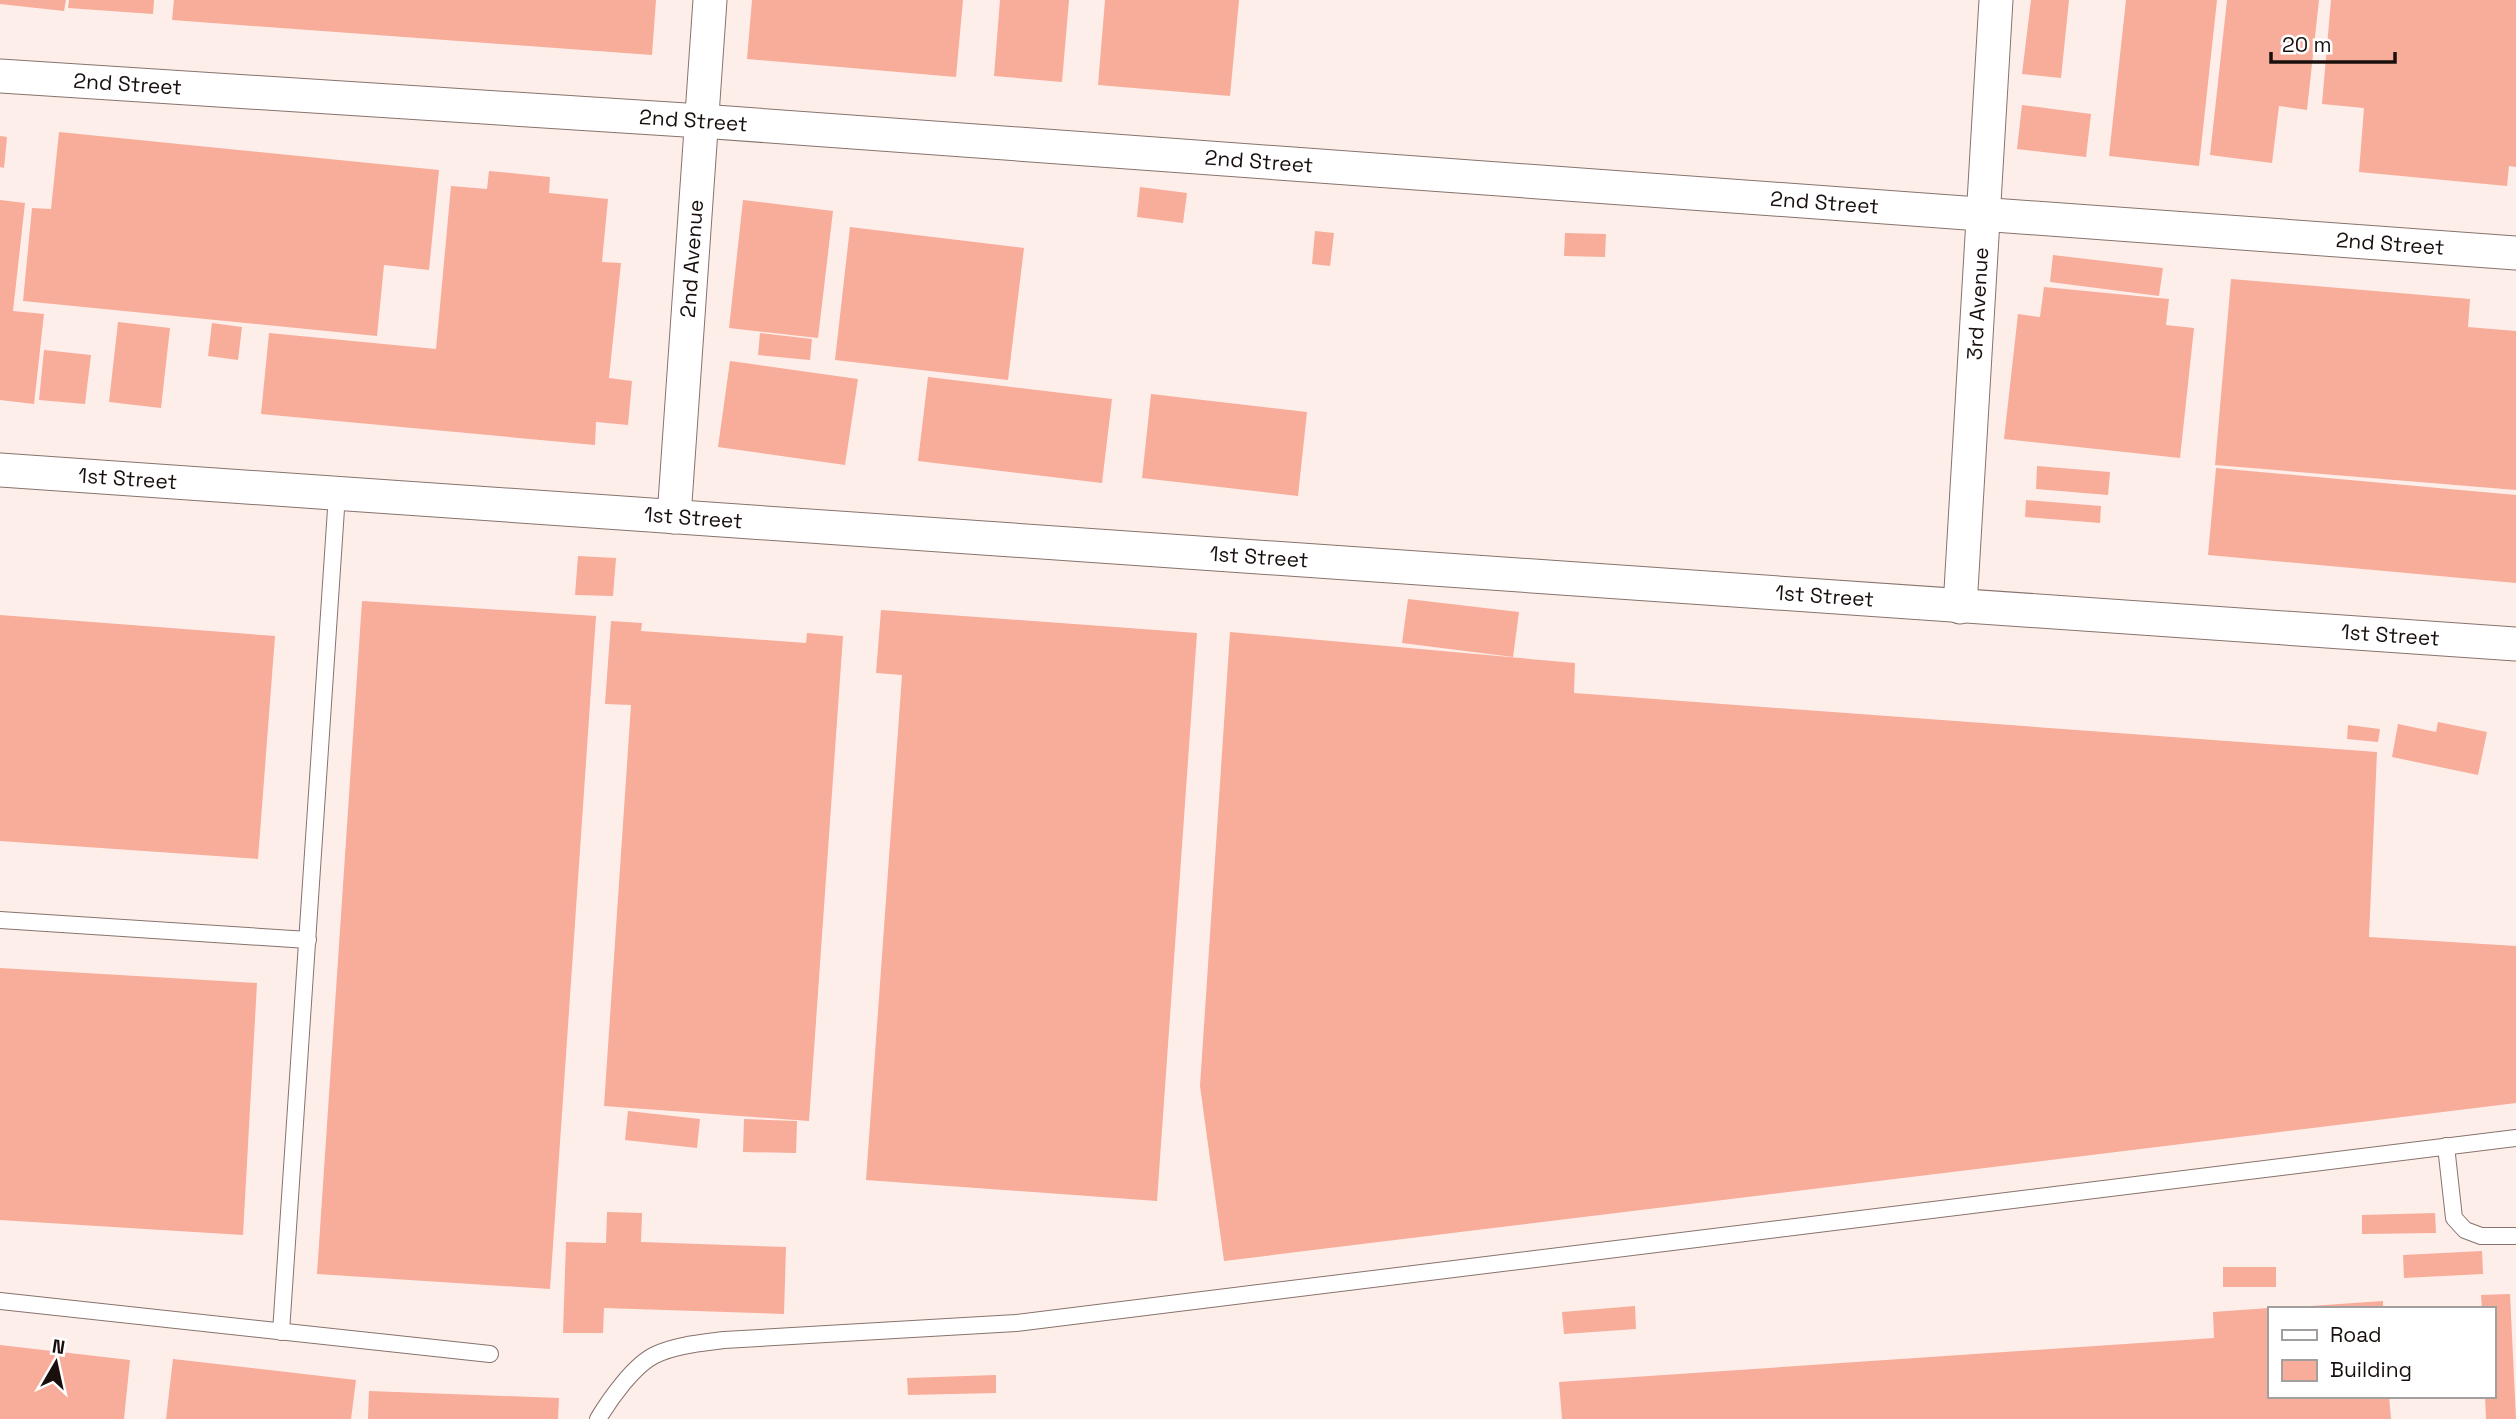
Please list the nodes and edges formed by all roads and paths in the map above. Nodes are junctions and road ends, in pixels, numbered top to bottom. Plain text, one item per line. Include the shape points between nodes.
1 (710, 0) edge
2 (1996, 0) edge
3 (0, 76) edge
4 (701, 121) junction
5 (1982, 215) junction
6 (2516, 253) edge
7 (0, 470) edge
8 (337, 494) junction
9 (674, 517) junction
10 (1961, 607) junction
11 (2516, 644) edge
12 (0, 920) edge
13 (308, 940) junction
14 (2516, 1138) edge
15 (2445, 1146) junction
16 (2516, 1236) edge
17 (0, 1301) edge
18 (281, 1332) junction
19 (490, 1354) dead end
20 (598, 1419) edge

1 - 4 street, 2nd Avenue
2 - 5 street, 3rd Avenue
3 - 4 street, 2nd Street
4 - 5 street, 2nd Street
4 - 9 street, 2nd Avenue
5 - 6 street, 2nd Street
5 - 10 street, 3rd Avenue
7 - 8 street, 1st Street
8 - 9 street, 1st Street
8 - 13 lane
9 - 10 street, 1st Street
10 - 11 street, 1st Street
12 - 13 lane
13 - 18 lane
14 - 15 lane
15 - 16 lane via 2454,1218 2465,1230 2481,1236
15 - 20 lane via 1016,1323 724,1340 653,1355 617,1388
17 - 18 lane
18 - 19 lane

